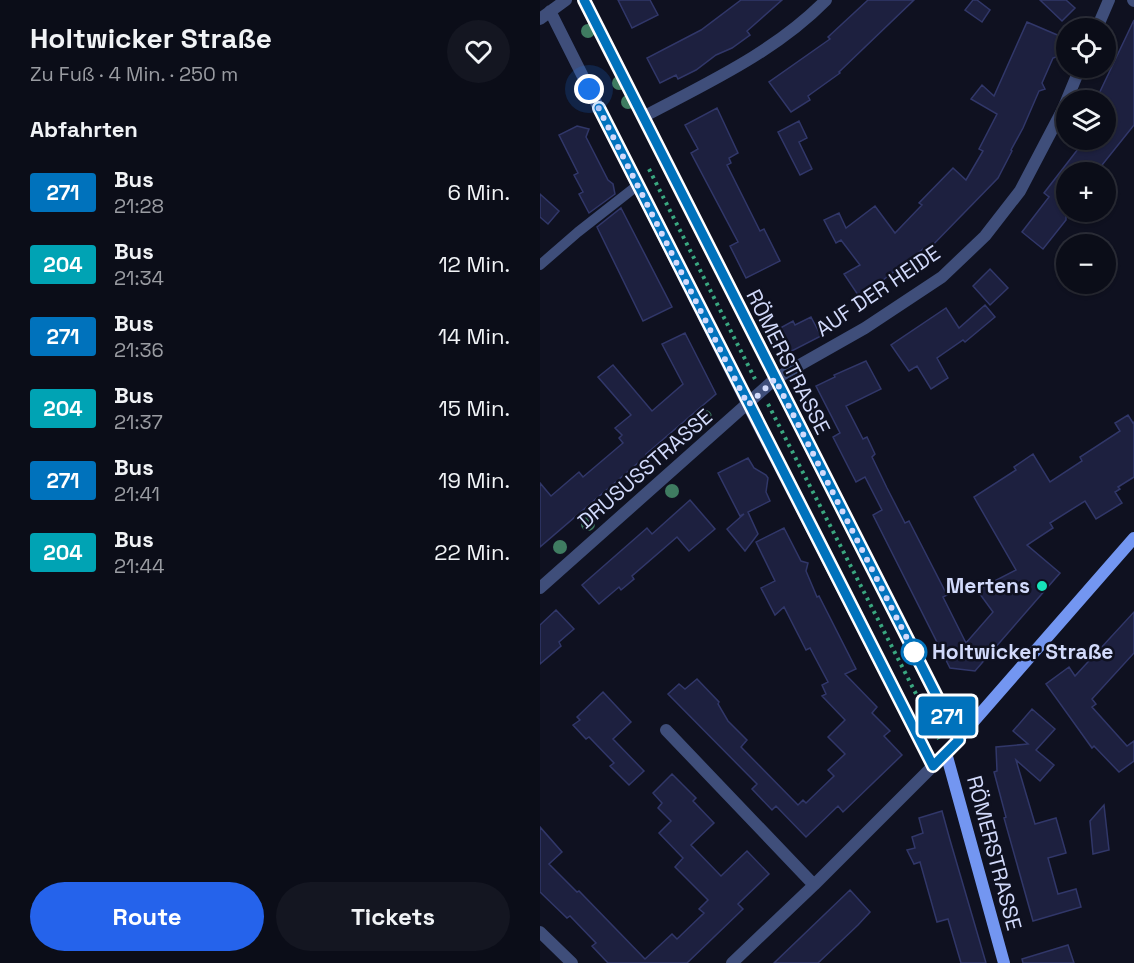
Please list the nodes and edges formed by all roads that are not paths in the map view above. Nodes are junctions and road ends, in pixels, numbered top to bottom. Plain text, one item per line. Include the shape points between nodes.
1 (566, 0) edge
2 (584, 0) edge
3 (826, 0) edge
4 (1109, 0) edge
5 (550, 11) junction
6 (1101, 18) edge
7 (540, 19) edge
8 (1076, 78) edge
9 (643, 117) junction
10 (638, 185) junction
11 (540, 265) edge
12 (775, 379) junction
13 (748, 405) junction
14 (1134, 538) edge
15 (540, 588) edge
16 (666, 730) dead end
17 (959, 740) junction
18 (946, 753) junction
19 (933, 766) junction
20 (814, 885) junction
21 (540, 932) edge
22 (572, 963) edge
23 (732, 963) edge
24 (1004, 963) edge

1 - 5 street
2 - 9 street, RÖMERSTRASSE
3 - 9 street via 764,50
4 - 6 street
5 - 7 street
5 - 10 street, RÖMERSTRASSE
8 - 12 street, AUF DER HEIDE via 1020,191 985,236 942,277 865,328
9 - 12 street, RÖMERSTRASSE
10 - 11 lane
10 - 13 street, RÖMERSTRASSE
12 - 13 street, DRUSUSSTRASSE
12 - 17 street, RÖMERSTRASSE
13 - 15 street, DRUSUSSTRASSE
13 - 19 street, RÖMERSTRASSE
14 - 17 street
16 - 20 street
17 - 18 street
18 - 19 street
18 - 24 street, RÖMERSTRASSE
19 - 20 street
20 - 23 street
21 - 22 street

